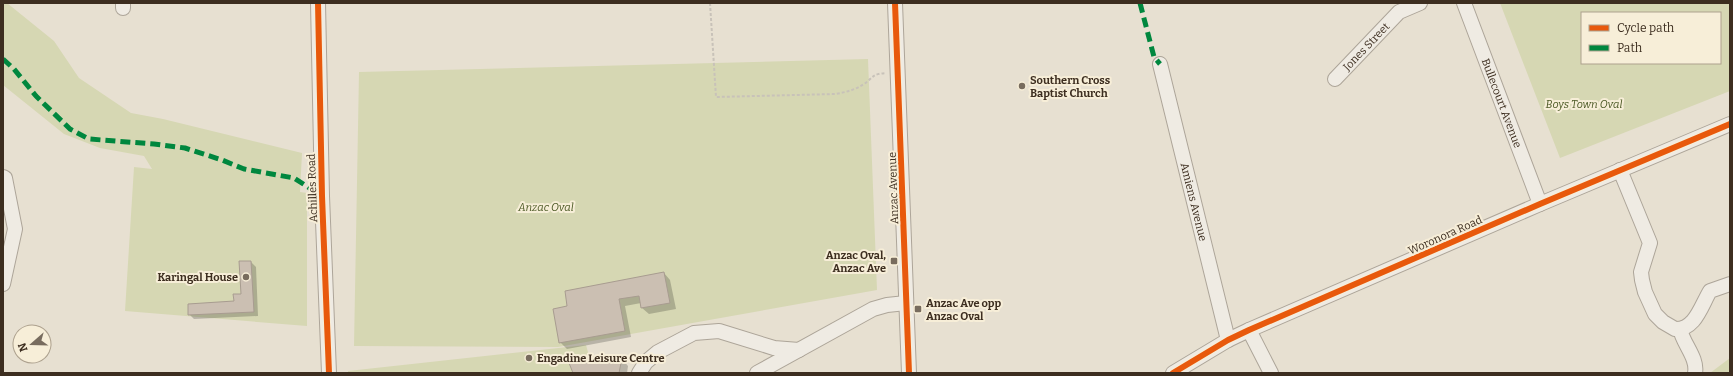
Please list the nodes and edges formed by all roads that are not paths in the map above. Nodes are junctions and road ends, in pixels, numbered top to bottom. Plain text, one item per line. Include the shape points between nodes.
1 (318, 3) edge
2 (1420, 3) edge
3 (1464, 3) edge
4 (899, 4) edge
5 (1160, 64) dead end
6 (1334, 79) dead end
7 (1730, 124) edge
8 (1620, 170) junction
9 (3, 177) edge
10 (1540, 204) junction
11 (3, 284) edge
12 (1730, 284) edge
13 (906, 303) junction
14 (1680, 329) junction
15 (1249, 330) junction
16 (1228, 340) junction
17 (799, 350) junction
18 (329, 373) edge
19 (640, 373) edge
20 (757, 373) edge
21 (909, 373) edge
22 (1173, 373) edge
23 (1271, 373) edge
24 (1696, 373) edge

1 - 18 street, Achilles Road
2 - 6 street, Jones Street via 1399,12
3 - 10 street, Bullecourt Avenue
4 - 13 street, Anzac Avenue via 898,72
5 - 16 street, Amiens Avenue
7 - 8 street, Woronora Road
8 - 10 street, Woronora Road
8 - 14 street via 1650,243 1642,272 1650,305 1663,322
9 - 11 street via 15,229
10 - 15 street, Woronora Road
12 - 14 street via 1710,291 1692,322
13 - 17 street via 873,309
13 - 21 street, Anzac Avenue
14 - 24 street via 1694,361
15 - 16 street, Woronora Road
15 - 23 street
16 - 22 street, Woronora Road
17 - 19 street via 774,348 719,331 694,333 658,352 646,362
17 - 20 street

